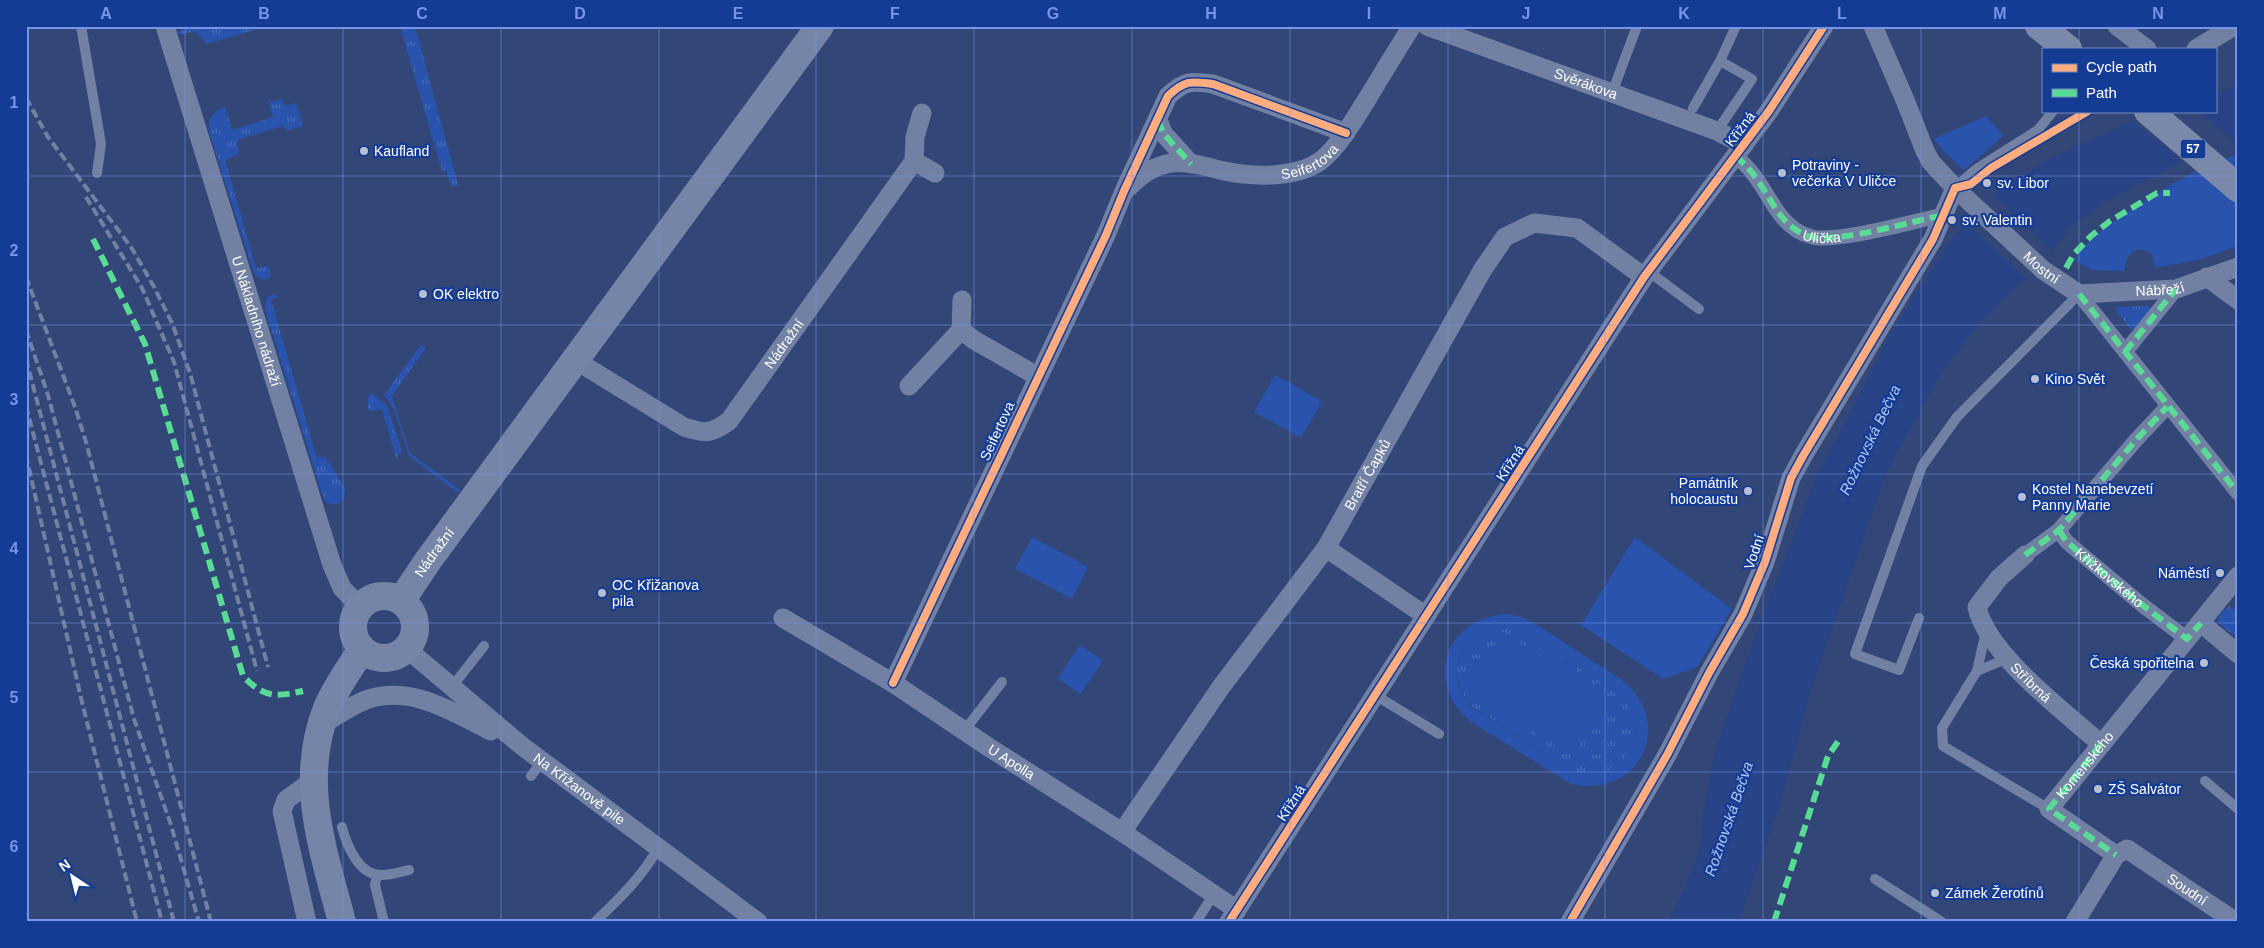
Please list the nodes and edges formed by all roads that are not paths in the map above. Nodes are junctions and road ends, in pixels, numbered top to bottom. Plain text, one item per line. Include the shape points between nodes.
1 (81, 26) edge
2 (166, 26) edge
3 (820, 26) edge
4 (1412, 26) edge
5 (1427, 26) edge
6 (1637, 26) edge
7 (1736, 26) edge
8 (1824, 26) edge
9 (1874, 26) edge
10 (2039, 26) edge
11 (2062, 26) edge
12 (2117, 26) edge
13 (2234, 26) edge
14 (2067, 48) edge
15 (2088, 48) edge
16 (2146, 48) edge
17 (2198, 48) edge
18 (1720, 61) junction
19 (1612, 93) junction
20 (1693, 108) dead end
21 (2052, 112) edge
22 (2149, 112) edge
23 (2168, 112) edge
24 (922, 113) dead end
25 (1158, 120) junction
26 (1717, 131) junction
27 (1346, 133) junction
28 (1739, 151) junction
29 (914, 161) junction
30 (1191, 164) junction
31 (2238, 172) edge
32 (97, 173) dead end
33 (935, 173) dead end
34 (1955, 188) junction
35 (2238, 188) edge
36 (1124, 191) junction
37 (1943, 215) junction
38 (2238, 267) edge
39 (1646, 274) junction
40 (2207, 277) junction
41 (2176, 289) junction
42 (2079, 294) junction
43 (962, 300) dead end
44 (2238, 300) edge
45 (1699, 309) dead end
46 (961, 330) junction
47 (2125, 352) junction
48 (575, 360) junction
49 (1037, 376) junction
50 (909, 386) dead end
51 (2167, 407) junction
52 (2238, 493) edge
53 (2059, 530) junction
54 (1326, 548) junction
55 (2025, 555) joint
56 (2238, 576) edge
57 (400, 601) junction
58 (361, 608) junction
59 (1426, 616) junction
60 (783, 618) dead end
61 (1919, 618) dead end
62 (2201, 623) junction
63 (1986, 631) junction
64 (2188, 639) junction
65 (484, 646) dead end
66 (407, 648) junction
67 (362, 649) junction
68 (2238, 654) edge
69 (2006, 659) junction
70 (1976, 671) junction
71 (1002, 682) dead end
72 (893, 683) junction
73 (451, 688) junction
74 (1375, 695) junction
75 (322, 725) junction
76 (964, 731) junction
77 (1439, 734) dead end
78 (2101, 744) junction
79 (522, 746) junction
80 (544, 760) junction
81 (531, 776) dead end
82 (312, 781) junction
83 (2205, 781) dead end
84 (2049, 809) junction
85 (2238, 809) edge
86 (342, 827) dead end
87 (1122, 832) junction
88 (659, 847) junction
89 (2116, 855) junction
90 (409, 870) dead end
91 (378, 875) junction
92 (1875, 879) dead end
93 (1214, 894) junction
94 (1233, 916) edge
95 (307, 922) edge
96 (342, 922) edge
97 (384, 922) edge
98 (595, 922) edge
99 (758, 922) edge
100 (1196, 922) edge
101 (1570, 922) edge
102 (1942, 922) edge
103 (2075, 922) edge
104 (2236, 922) edge

1 - 32 lane via 101,144
2 - 58 street, U Nákladního nádraží via 332,564 342,588
3 - 48 main road, Nádražní
4 - 27 street, Seifertova
5 - 19 street, Svěrákova
6 - 19 lane
7 - 18 lane
8 - 28 street, Křižná via 1797,71
9 - 34 street, Mostní via 1925,151
10 - 14 main road, bridge
11 - 15 main road
12 - 16 street
13 - 17 street
18 - 20 lane
18 - 26 lane via 1752,79
19 - 26 street, Svěrákova
21 - 34 lane via 2038,130 1975,170
22 - 35 main road, 57
23 - 31 main road, 57
24 - 29 street via 914,137
25 - 27 street via 1168,96 1191,81 1212,84
25 - 30 street via 1163,133
25 - 36 street
26 - 28 street, Svěrákova
27 - 30 street, Seifertova via 1322,159 1288,174 1265,176
28 - 37 street, Ulička via 1782,217 1795,230 1813,238 1836,237
28 - 39 street, Křižná
29 - 33 street
29 - 48 street, Nádražní via 730,421 717,430 703,433 684,427
30 - 36 street, Seifertova via 1171,163 1145,172
34 - 37 street, Vodní
34 - 42 street, Mostní via 2043,270
36 - 49 street, Seifertova
37 - 101 street, Vodní via 1933,239 1803,456 1743,614 1667,755
38 - 40 street, Nábřeží
39 - 45 lane
39 - 54 street, Bratří Čapků via 1577,228 1534,223 1505,237 1483,269
39 - 59 street, Křižná
40 - 41 street, Nábřeží
40 - 44 street
41 - 42 street, Nábřeží
41 - 47 street
42 - 47 street, Mostní
42 - 61 lane via 1957,417 1922,466 1855,654 1899,670
43 - 46 street
46 - 49 street
46 - 50 street
47 - 51 street, Mostní
48 - 57 main road, Nádražní
49 - 72 street, Seifertova
51 - 52 street, Mostní
51 - 53 street
53 - 55 street
53 - 64 street, Křížkovského via 2074,548
54 - 59 street
54 - 87 street, Bratří Čapků via 1221,687
55 - 63 street, Stříbrná via 1999,578 1978,607
56 - 62 street
57 - 58 main road via 380,597
57 - 66 main road via 414,620 413,638
58 - 67 main road via 354,626
59 - 74 street, Křižná
60 - 72 street, U Apolla
62 - 64 street, Komenského
62 - 68 street
63 - 69 street, Stříbrná
63 - 70 lane
64 - 78 street, Komenského
65 - 73 lane
66 - 67 main road via 399,655 385,658 375,657
66 - 73 street, Na Křižanově pile
67 - 75 main road via 337,688
69 - 70 lane
69 - 78 street, Stříbrná
70 - 84 lane via 1942,728 1943,746
71 - 76 lane
72 - 76 street, U Apolla
73 - 79 street, Na Křižanově pile
74 - 77 lane
74 - 94 street, Křižná
75 - 79 street via 364,700 397,695 437,704
75 - 82 main road
76 - 87 street, U Apolla
78 - 84 street, Komenského
79 - 80 street, Na Křižanově pile
80 - 81 lane
80 - 88 street, Na Křižanově pile
82 - 95 street via 286,800 282,811
82 - 96 main road via 320,836
83 - 85 lane
84 - 89 street, Komenského
86 - 91 lane via 353,855
87 - 93 street, U Apolla
88 - 98 lane via 645,872
88 - 99 street, Na Křižanově pile
89 - 103 street
89 - 104 street, Soudní via 2127,849
90 - 91 lane
91 - 97 lane via 375,885
92 - 102 lane
93 - 94 street, U Apolla
93 - 100 lane

